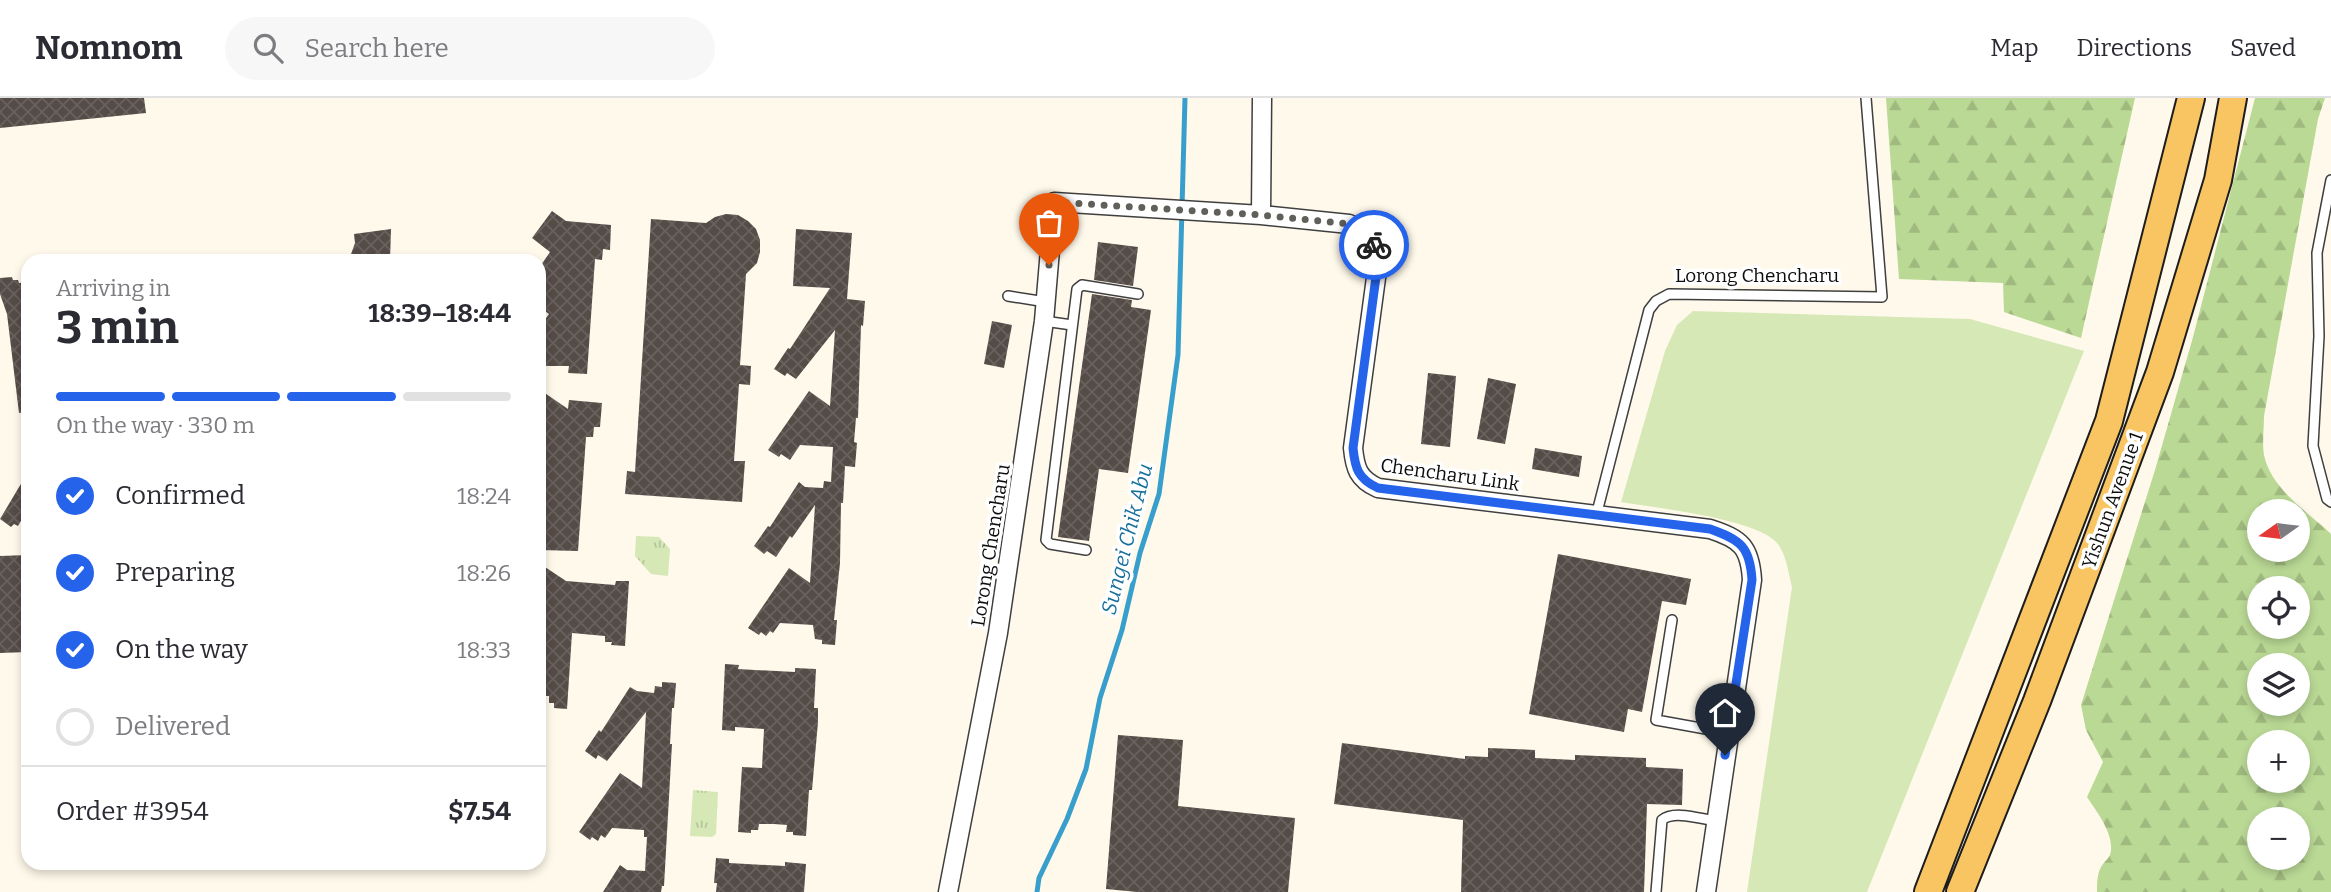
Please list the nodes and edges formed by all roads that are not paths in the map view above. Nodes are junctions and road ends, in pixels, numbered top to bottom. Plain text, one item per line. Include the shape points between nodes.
1 (1262, 98) edge
2 (1866, 98) edge
3 (2191, 98) edge
4 (2233, 98) edge
5 (2331, 180) edge
6 (1054, 202) joint
7 (1261, 215) junction
8 (1138, 293) dead end
9 (1008, 296) dead end
10 (1046, 302) junction
11 (1044, 321) junction
12 (1072, 325) junction
13 (2331, 502) edge
14 (1597, 516) junction
15 (1086, 550) dead end
16 (1672, 620) dead end
17 (1728, 733) junction
18 (1716, 821) junction
19 (948, 892) edge
20 (1656, 892) edge
21 (1706, 892) edge
22 (1928, 892) edge
23 (1959, 892) edge

1 - 7 street
2 - 14 lane, Lorong Chencharu via 1882,297 1670,294 1656,301 1649,310
3 - 22 main road, Yishun Avenue 1 via 2109,421
4 - 23 main road, Yishun Avenue 1 via 2218,180 2160,372 2037,702
5 - 13 lane via 2317,253 2314,446
6 - 7 street, Chencharu Link
6 - 10 street, Lorong Chencharu
7 - 14 street, Chencharu Link via 1349,224 1362,231 1376,251 1353,448 1358,474 1367,483
8 - 12 lane via 1078,286
9 - 10 lane
10 - 11 street, Lorong Chencharu
11 - 12 lane
11 - 19 street, Lorong Chencharu via 998,633
12 - 15 lane via 1046,540
14 - 17 street, Chencharu Link via 1710,529 1732,537 1743,547 1751,561 1752,580
16 - 17 lane via 1656,720
17 - 18 street, Chencharu Link
18 - 20 lane via 1664,817
18 - 21 street, Chencharu Link

